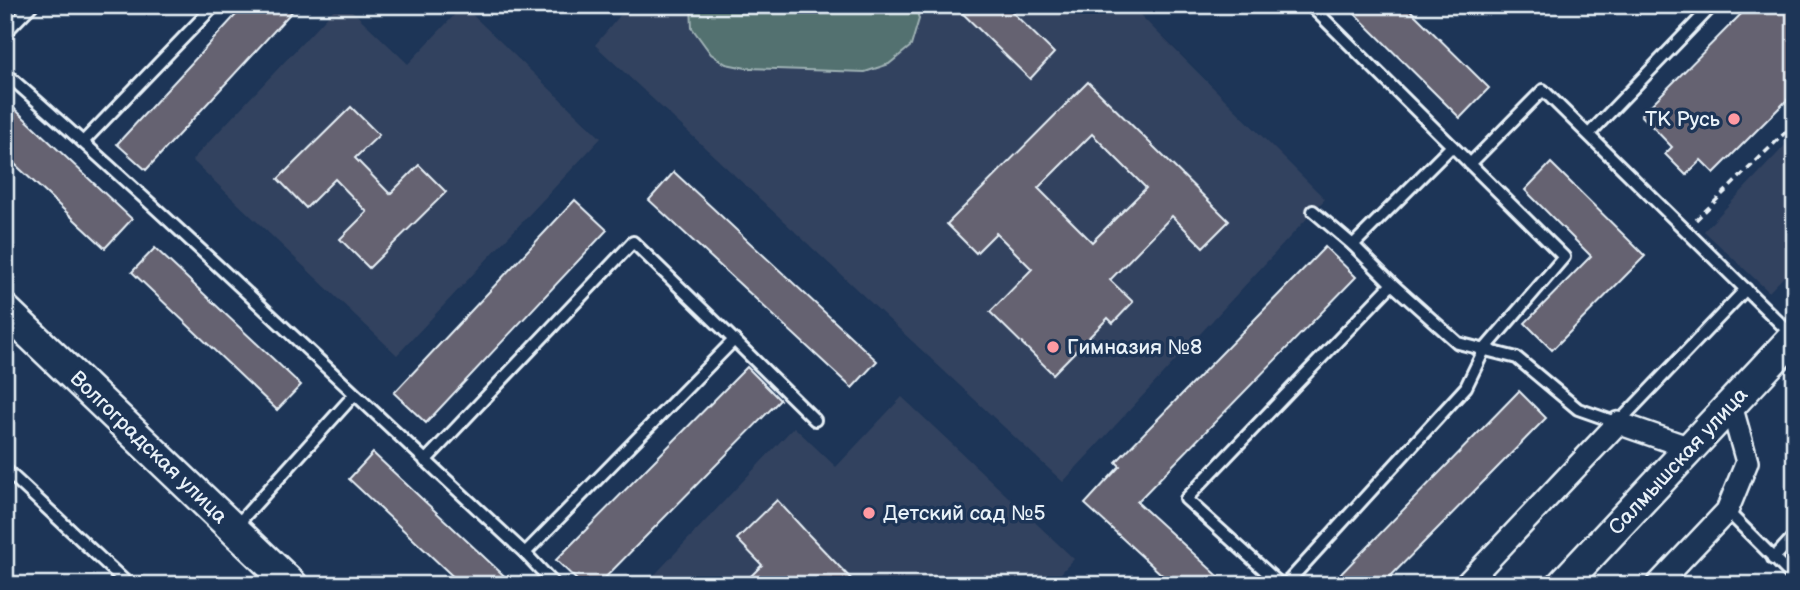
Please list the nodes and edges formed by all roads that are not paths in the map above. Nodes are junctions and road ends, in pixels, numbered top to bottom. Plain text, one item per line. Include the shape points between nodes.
1 (32, 5) edge
2 (215, 5) edge
3 (1310, 5) edge
4 (1713, 5) edge
5 (5, 33) edge
6 (5, 73) edge
7 (1589, 134) junction
8 (83, 142) junction
9 (1452, 146) junction
10 (1470, 164) junction
11 (1313, 211) dead end
12 (1353, 245) junction
13 (1392, 284) junction
14 (1746, 289) junction
15 (5, 310) edge
16 (1795, 337) edge
17 (734, 340) junction
18 (1484, 350) junction
19 (355, 395) junction
20 (1731, 405) junction
21 (815, 420) dead end
22 (1618, 423) junction
23 (1690, 449) junction
24 (425, 461) junction
25 (5, 469) edge
26 (1727, 511) junction
27 (233, 529) junction
28 (1795, 536) edge
29 (525, 553) junction
30 (1773, 559) junction
31 (1795, 579) edge
32 (129, 585) edge
33 (292, 585) edge
34 (555, 585) edge
35 (1283, 585) edge
36 (1465, 585) edge
37 (1562, 585) edge
38 (1657, 585) edge

1 - 5 lane
2 - 8 lane
3 - 9 lane
4 - 7 lane
6 - 8 lane
7 - 10 lane via 1543,90
7 - 14 lane
8 - 19 lane
9 - 10 lane
9 - 12 lane
10 - 18 lane via 1564,257
11 - 12 lane
12 - 13 lane
13 - 18 lane via 1458,343
13 - 35 lane via 1186,499
14 - 16 lane
14 - 22 lane
15 - 27 main road, Волгоградская улица
16 - 20 main road, Салмышская улица
17 - 21 lane
17 - 24 lane via 633,242
17 - 29 lane
18 - 22 lane via 1517,358 1578,409
18 - 35 lane via 1466,387
19 - 24 lane
19 - 27 lane
20 - 23 main road, Салмышская улица
20 - 26 street via 1747,461
22 - 23 street
22 - 36 street
23 - 37 main road, Салмышская улица
24 - 29 lane
25 - 32 lane
26 - 30 lane
26 - 38 street
27 - 33 main road, Волгоградская улица
28 - 30 lane
29 - 34 lane
30 - 31 lane

